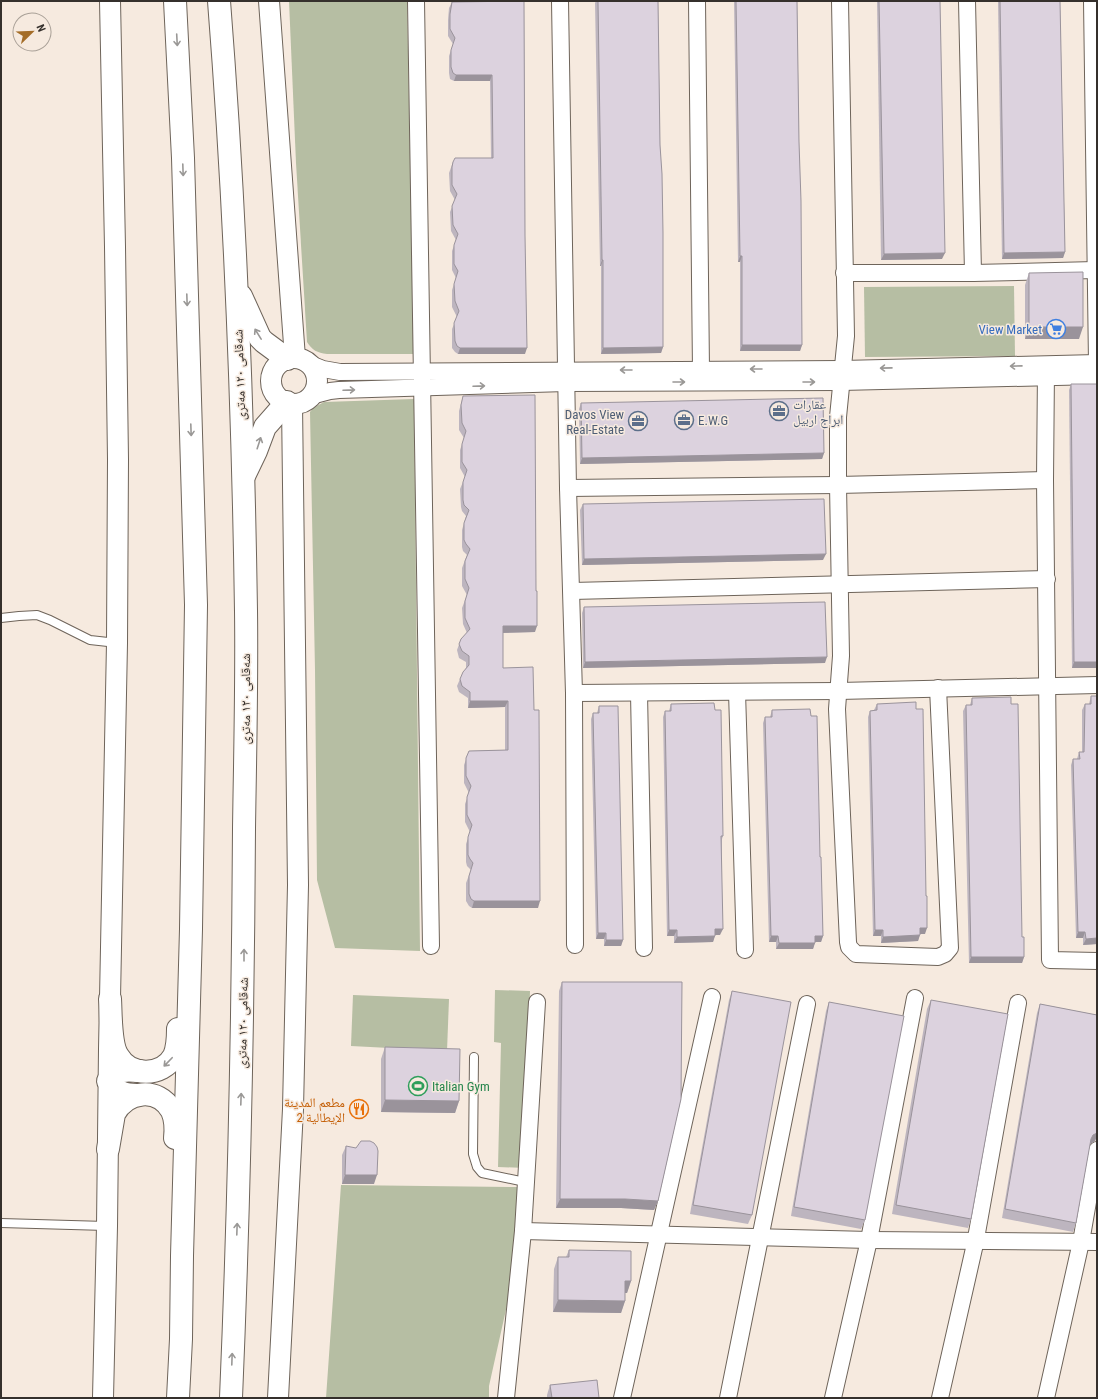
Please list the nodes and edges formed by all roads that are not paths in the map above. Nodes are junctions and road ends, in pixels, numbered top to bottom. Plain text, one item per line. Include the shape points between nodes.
1 (110, 1) edge
2 (175, 1) edge
3 (219, 1) edge
4 (269, 1) edge
5 (416, 1) edge
6 (560, 1) edge
7 (696, 1) edge
8 (840, 1) edge
9 (967, 1) edge
10 (1092, 1) edge
11 (1095, 270) junction
12 (844, 273) junction
13 (973, 273) junction
14 (236, 284) junction
15 (297, 360) junction
16 (1097, 363) edge
17 (701, 370) junction
18 (422, 371) junction
19 (1046, 372) junction
20 (842, 375) junction
21 (1097, 376) edge
22 (566, 377) junction
23 (422, 388) junction
24 (311, 396) junction
25 (289, 403) junction
26 (243, 478) junction
27 (1045, 480) junction
28 (838, 485) junction
29 (568, 488) junction
30 (1047, 579) junction
31 (840, 584) junction
32 (572, 591) junction
33 (1, 618) edge
34 (117, 643) junction
35 (1097, 685) edge
36 (1047, 686) junction
37 (938, 688) junction
38 (839, 691) junction
39 (737, 692) junction
40 (574, 693) junction
41 (639, 693) junction
42 (191, 929) junction
43 (575, 945) dead end
44 (431, 946) dead end
45 (644, 948) dead end
46 (745, 950) dead end
47 (1097, 961) edge
48 (712, 997) dead end
49 (915, 998) dead end
50 (110, 999) junction
51 (537, 1002) dead end
52 (1018, 1003) dead end
53 (807, 1004) dead end
54 (474, 1057) dead end
55 (138, 1071) junction
56 (108, 1080) junction
57 (137, 1095) junction
58 (108, 1149) junction
59 (1097, 1150) edge
60 (525, 1182) junction
61 (1, 1223) edge
62 (107, 1226) junction
63 (523, 1231) junction
64 (659, 1234) junction
65 (761, 1237) junction
66 (869, 1240) junction
67 (976, 1240) junction
68 (1081, 1242) junction
69 (1097, 1242) edge
70 (182, 1256) junction
71 (103, 1398) edge
72 (178, 1398) edge
73 (231, 1398) edge
74 (278, 1398) edge
75 (506, 1398) edge
76 (622, 1398) edge
77 (728, 1398) edge
78 (833, 1398) edge
79 (940, 1398) edge
80 (1046, 1398) edge

1 - 34 street via 118,459
2 -> 42 highway via 183,158 196,605
3 - 14 highway, شەقامی ١٢٠ مەتری
4 - 15 street
5 - 18 street
6 - 22 street
7 - 17 street
8 - 12 street
9 - 13 street
10 - 11 street
11 - 13 street
11 - 16 street
12 - 13 street
12 - 20 street via 846,336
15 -> 14 highway via 260,338
14 - 26 highway, شەقامی ١٢٠ مەتری
15 - 18 street via 336,371
15 - 24 street via 313,368 316,375 317,382
15 - 25 street via 281,362 272,373 272,388 276,395
16 - 19 street
20 -> 17 street
17 -> 22 street
18 - 22 street
18 - 23 street
19 - 20 street
19 - 21 street
19 - 27 street
22 -> 20 street
20 - 28 street via 838,417
23 -> 22 street
22 - 29 street
24 -> 23 street via 339,390
23 - 44 street
24 - 25 street via 297,404
26 -> 25 highway via 265,427
25 - 74 street via 298,892 293,1109
73 -> 26 highway, شەقامی ١٢٠ مەتری via 243,1020 246,613
27 - 28 street
27 - 30 street
28 - 29 street
28 - 31 street
29 - 32 street
30 - 31 street
30 - 36 street
31 - 32 street
31 - 38 street via 842,656
32 - 40 street
33 - 34 lane via 37,615 90,640
34 - 50 street
35 - 36 street
36 - 37 street
36 - 47 street via 1050,960
37 - 38 street
37 - 38 street via 950,944 945,954 938,957 861,955 849,947 837,718
38 - 39 street
39 - 41 street
39 - 46 street
40 - 41 street
40 - 43 street
41 - 45 street
42 -> 55 highway via 179,1003 176,1049 171,1060 163,1067 149,1072
42 - 70 highway
48 - 64 street
49 - 66 street
50 - 55 highway via 116,1052 125,1065
50 - 56 street
51 - 60 street
52 - 67 street
53 - 65 street
54 - 60 lane via 473,1154 477,1167 482,1173
55 - 56 highway via 122,1070
56 - 57 highway via 121,1093
56 - 58 street
57 - 58 highway via 127,1099 116,1109
57 - 70 highway via 157,1098 169,1107 174,1116 176,1129 173,1194
58 - 62 street
59 - 68 street
60 - 63 street
61 - 62 lane
62 - 71 street
63 - 64 street
63 - 75 street
64 - 65 street
64 - 76 street
65 - 66 street
65 - 77 street
66 - 67 street
66 - 78 street
67 - 68 street
67 - 79 street
68 - 69 street
68 - 80 street
70 - 72 highway

